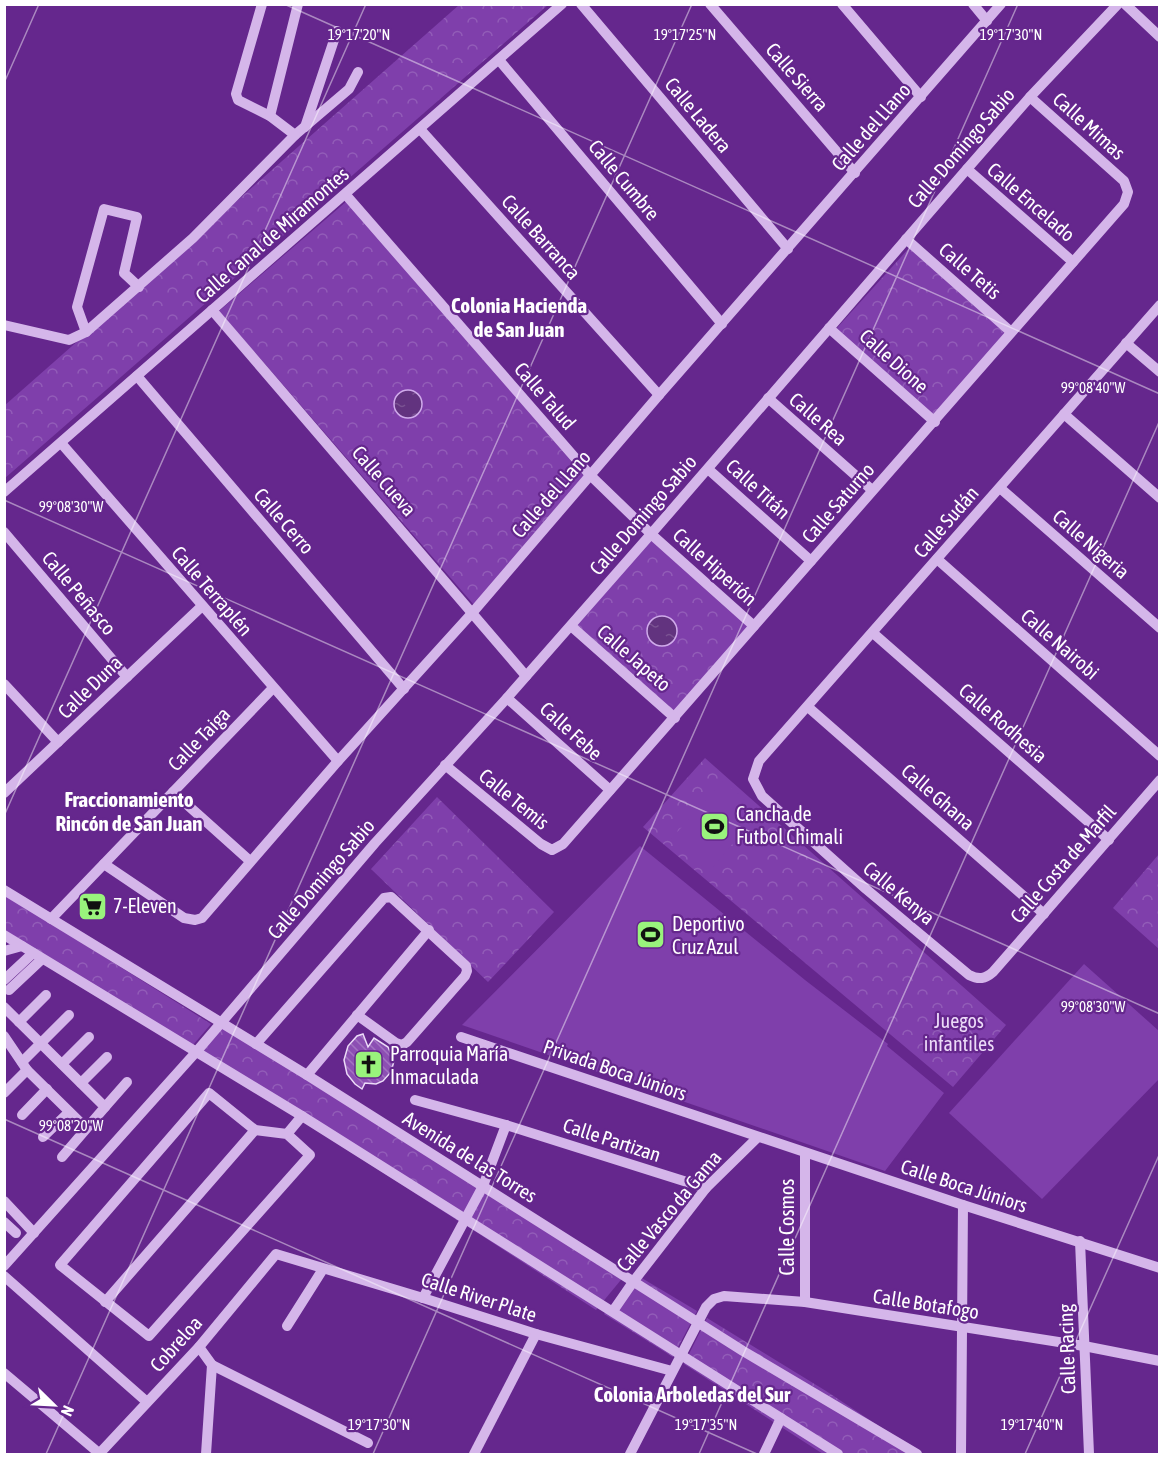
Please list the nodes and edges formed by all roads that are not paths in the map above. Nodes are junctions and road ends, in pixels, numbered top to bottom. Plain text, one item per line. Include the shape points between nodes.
1 (262, 4) edge
2 (298, 4) edge
3 (562, 4) edge
4 (581, 4) edge
5 (710, 4) edge
6 (842, 4) edge
7 (973, 4) edge
8 (1001, 4) edge
9 (1118, 4) edge
10 (1125, 4) edge
11 (987, 21) junction
12 (337, 31) dead end
13 (1160, 37) edge
14 (499, 60) junction
15 (358, 72) dead end
16 (921, 97) junction
17 (1030, 97) junction
18 (270, 116) junction
19 (305, 127) junction
20 (420, 129) junction
21 (295, 135) junction
22 (967, 169) junction
23 (855, 173) junction
24 (1124, 181) joint
25 (346, 195) junction
26 (906, 239) junction
27 (788, 249) junction
28 (1073, 262) junction
29 (139, 287) junction
30 (1160, 305) edge
31 (212, 310) junction
32 (722, 324) junction
33 (4, 325) edge
34 (829, 328) junction
35 (1010, 331) junction
36 (86, 332) junction
37 (1126, 343) junction
38 (1160, 372) edge
39 (137, 376) junction
40 (659, 395) junction
41 (768, 398) junction
42 (1064, 414) junction
43 (935, 422) junction
44 (61, 443) junction
45 (708, 469) junction
46 (590, 475) junction
47 (999, 488) junction
48 (872, 490) junction
49 (4, 492) edge
50 (1160, 498) edge
51 (4, 532) edge
52 (651, 534) junction
53 (937, 560) junction
54 (811, 561) junction
55 (201, 607) junction
56 (473, 612) junction
57 (571, 626) junction
58 (754, 626) junction
59 (1160, 628) edge
60 (873, 633) junction
61 (526, 676) junction
62 (127, 677) junction
63 (4, 684) edge
64 (273, 688) junction
65 (404, 689) junction
66 (507, 698) junction
67 (808, 707) junction
68 (675, 718) junction
69 (58, 742) junction
70 (1160, 756) edge
71 (338, 761) junction
72 (759, 761) joint
73 (445, 765) junction
74 (1160, 780) edge
75 (610, 790) junction
76 (173, 792) junction
77 (4, 793) edge
78 (1109, 840) junction
79 (563, 844) joint
80 (250, 861) junction
81 (104, 864) junction
82 (4, 890) edge
83 (1044, 914) junction
84 (51, 919) junction
85 (429, 930) junction
86 (4, 934) edge
87 (22, 946) junction
88 (4, 951) edge
89 (37, 956) junction
90 (993, 972) joint
91 (6, 985) edge
92 (46, 995) dead end
93 (4, 1005) edge
94 (69, 1015) dead end
95 (357, 1015) junction
96 (19, 1022) junction
97 (221, 1023) junction
98 (4, 1036) edge
99 (89, 1036) dead end
100 (461, 1037) dead end
101 (40, 1043) junction
102 (256, 1044) junction
103 (197, 1051) junction
104 (107, 1057) dead end
105 (62, 1064) junction
106 (25, 1066) junction
107 (307, 1075) junction
108 (127, 1082) dead end
109 (81, 1083) junction
110 (47, 1089) junction
111 (4, 1093) edge
112 (415, 1100) dead end
113 (105, 1107) junction
114 (69, 1112) junction
115 (22, 1115) dead end
116 (302, 1116) junction
117 (506, 1125) junction
118 (86, 1128) junction
119 (255, 1130) junction
120 (287, 1134) junction
121 (43, 1137) dead end
122 (758, 1137) junction
123 (805, 1153) junction
124 (62, 1157) dead end
125 (483, 1186) junction
126 (706, 1188) junction
127 (4, 1201) edge
128 (963, 1205) junction
129 (466, 1220) junction
130 (4, 1222) edge
131 (16, 1233) dead end
132 (34, 1233) junction
133 (1080, 1241) junction
134 (276, 1254) joint
135 (4, 1266) edge
136 (1160, 1268) edge
137 (323, 1269) junction
138 (4, 1276) edge
139 (633, 1282) junction
140 (423, 1298) junction
141 (105, 1302) junction
142 (805, 1302) junction
143 (613, 1311) junction
144 (698, 1323) junction
145 (287, 1326) dead end
146 (963, 1328) junction
147 (536, 1334) junction
148 (1084, 1346) junction
149 (199, 1347) junction
150 (681, 1356) junction
151 (1160, 1361) edge
152 (212, 1365) junction
153 (672, 1371) junction
154 (4, 1373) edge
155 (147, 1402) junction
156 (781, 1418) junction
157 (368, 1443) dead end
158 (100, 1454) edge
159 (206, 1455) edge
160 (474, 1455) edge
161 (630, 1455) edge
162 (764, 1455) edge
163 (838, 1455) edge
164 (917, 1455) edge
165 (961, 1455) edge
166 (1089, 1455) edge

1 - 18 street via 236,94 238,100
2 - 18 street
3 - 14 street, Calle Canal de Miramontes
4 - 27 street, Calle Ladera
5 - 23 street, Calle Sierra
6 - 16 street
7 - 11 street
8 - 11 street, Calle del Llano
9 - 17 street, Calle Domingo Sabio
10 - 13 street
11 - 16 street, Calle del Llano
12 - 19 street
14 - 20 street, Calle Canal de Miramontes
14 - 32 street, Calle Cumbre
15 - 19 street via 349,89
16 - 23 street, Calle del Llano
17 - 22 street, Calle Domingo Sabio
17 - 24 street, Calle Mimas
18 - 21 street
19 - 21 street
20 - 25 street, Calle Canal de Miramontes
20 - 40 street, Calle Barranca
21 - 29 street
22 - 26 street, Calle Domingo Sabio
22 - 28 street, Calle Encelado
23 - 27 street, Calle del Llano
24 - 28 street, Calle Saturno via 1128,192 1124,204
25 - 31 street, Calle Canal de Miramontes
25 - 46 street, Calle Talud
26 - 34 street, Calle Domingo Sabio
26 - 35 street, Calle Tetis
27 - 32 street, Calle del Llano
28 - 35 street, Calle Saturno
29 - 36 street
29 - 36 street via 124,273 136,217 104,208 77,308
30 - 37 street, Calle Sudán
31 - 39 street, Calle Canal de Miramontes
31 - 56 street, Calle Cueva
32 - 40 street, Calle del Llano
33 - 36 street via 69,340
34 - 41 street, Calle Domingo Sabio
34 - 43 street, Calle Dione
35 - 43 street, Calle Saturno
37 - 38 street
37 - 42 street, Calle Sudán
39 - 44 street, Calle Canal de Miramontes
39 - 65 street, Calle Cerro
40 - 46 street, Calle del Llano
41 - 45 street, Calle Domingo Sabio
41 - 48 street, Calle Rea
42 - 47 street, Calle Sudán
42 - 50 street
43 - 48 street, Calle Saturno
44 - 49 street, Calle Canal de Miramontes
44 - 55 street, Calle Terraplén
45 - 52 street, Calle Domingo Sabio
45 - 54 street, Calle Titán
46 - 52 street, Calle Talud
46 - 56 street, Calle del Llano
47 - 53 street, Calle Sudán
47 - 59 street, Calle Nigeria
48 - 54 street, Calle Saturno
51 - 62 street, Calle Peñasco
52 - 57 street, Calle Domingo Sabio
52 - 58 street, Calle Hiperión
53 - 60 street, Calle Sudán
53 - 70 street, Calle Nairobi
54 - 58 street, Calle Saturno
55 - 62 street, Calle Duna
55 - 64 street, Calle Terraplén
56 - 61 street, Calle Cueva
56 - 65 street, Calle del Llano
57 - 61 street, Calle Domingo Sabio
57 - 68 street, Calle Japeto
58 - 68 street, Calle Saturno
60 - 67 street, Calle Sudán
60 - 78 street, Calle Rodhesia
61 - 66 street, Calle Domingo Sabio
62 - 69 street, Calle Duna
63 - 69 street
64 - 71 street, Calle Terraplén
64 - 76 street, Calle Taiga
65 - 71 street, Calle del Llano
66 - 73 street, Calle Domingo Sabio
66 - 75 street, Calle Febe
67 - 72 street, Calle Sudán
67 - 83 street, Calle Ghana
68 - 75 street, Calle Saturno
69 - 77 street, Calle Duna
71 - 80 street, Calle del Llano
72 - 90 street, Calle Kenya via 753,779 762,796 969,975 986,978
73 - 79 street, Calle Temis via 541,844 552,850
73 - 97 street, Calle Domingo Sabio
74 - 78 street, Calle Costa de Marfil
75 - 79 street, Calle Saturno
76 - 80 street
76 - 81 street, Calle Taiga
78 - 83 street, Calle Costa de Marfil
80 - 81 street, Calle del Llano via 202,918 195,920 184,918
81 - 84 street, Calle Taiga
82 - 84 street, Avenida de las Torres
83 - 90 street, Calle Costa de Marfil
84 - 97 street, Avenida de las Torres
85 - 95 street
85 - 95 street via 466,966 465,976 402,1045
85 - 102 street via 397,901 384,898
86 - 87 street
87 - 88 street
87 - 89 street
89 - 91 street
89 - 103 street
91 - 93 street via 9,997
92 - 96 street
93 - 96 street
94 - 101 street
95 - 107 street
96 - 101 street
97 - 102 street, Avenida de las Torres
97 - 103 street, Calle Domingo Sabio
98 - 106 street
99 - 105 street
100 - 122 street, Privada Boca Júniors
101 - 105 street
101 - 106 street
102 - 107 street, Avenida de las Torres
103 - 116 street
103 - 132 street, Calle Domingo Sabio
104 - 109 street
105 - 109 street
106 - 110 street
106 - 111 street
107 - 125 street, Avenida de las Torres
108 - 113 street
109 - 113 street
110 - 114 street
110 - 115 street
112 - 117 street, Calle Partizan
113 - 118 street
114 - 118 street
114 - 121 street
116 - 120 street
116 - 129 street
117 - 125 street
117 - 126 street, Calle Partizan
118 - 124 street
119 - 120 street
119 - 141 street
119 - 141 street via 209,1093 138,1174 60,1265
120 - 141 street via 310,1155 148,1336
122 - 123 street, Calle Boca Júniors
122 - 126 street, Calle Vasco da Gama
123 - 128 street, Calle Boca Júniors
123 - 142 street, Calle Cosmos
125 - 129 street
125 - 139 street, Avenida de las Torres
126 - 139 street, Calle Vasco da Gama
127 - 132 street
128 - 133 street, Calle Boca Júniors
128 - 146 street
129 - 140 street
129 - 143 street
130 - 131 street
132 - 135 street, Calle Domingo Sabio
133 - 136 street, Calle Boca Júniors
133 - 148 street, Calle Racing
134 - 137 street, Calle River Plate
134 - 149 street, Cobreloa
137 - 140 street, Calle River Plate
137 - 145 street
138 - 155 street
139 - 143 street, Calle Vasco da Gama
139 - 144 street, Avenida de las Torres
140 - 147 street, Calle River Plate
142 - 144 street, Calle Botafogo via 724,1296 710,1303
142 - 146 street, Calle Botafogo
143 - 150 street
144 - 150 street, Calle Botafogo
144 - 164 street, Avenida de las Torres
146 - 148 street, Calle Botafogo
146 - 165 street
147 - 153 street, Calle River Plate
147 - 160 street
148 - 151 street, Calle Botafogo
148 - 166 street, Calle Racing
149 - 152 street
149 - 155 street, Cobreloa
150 - 153 street, Calle Botafogo
150 - 156 street
152 - 157 street
152 - 159 street
153 - 161 street, Calle Botafogo
154 - 158 street
155 - 158 street, Cobreloa
156 - 162 street
156 - 163 street

